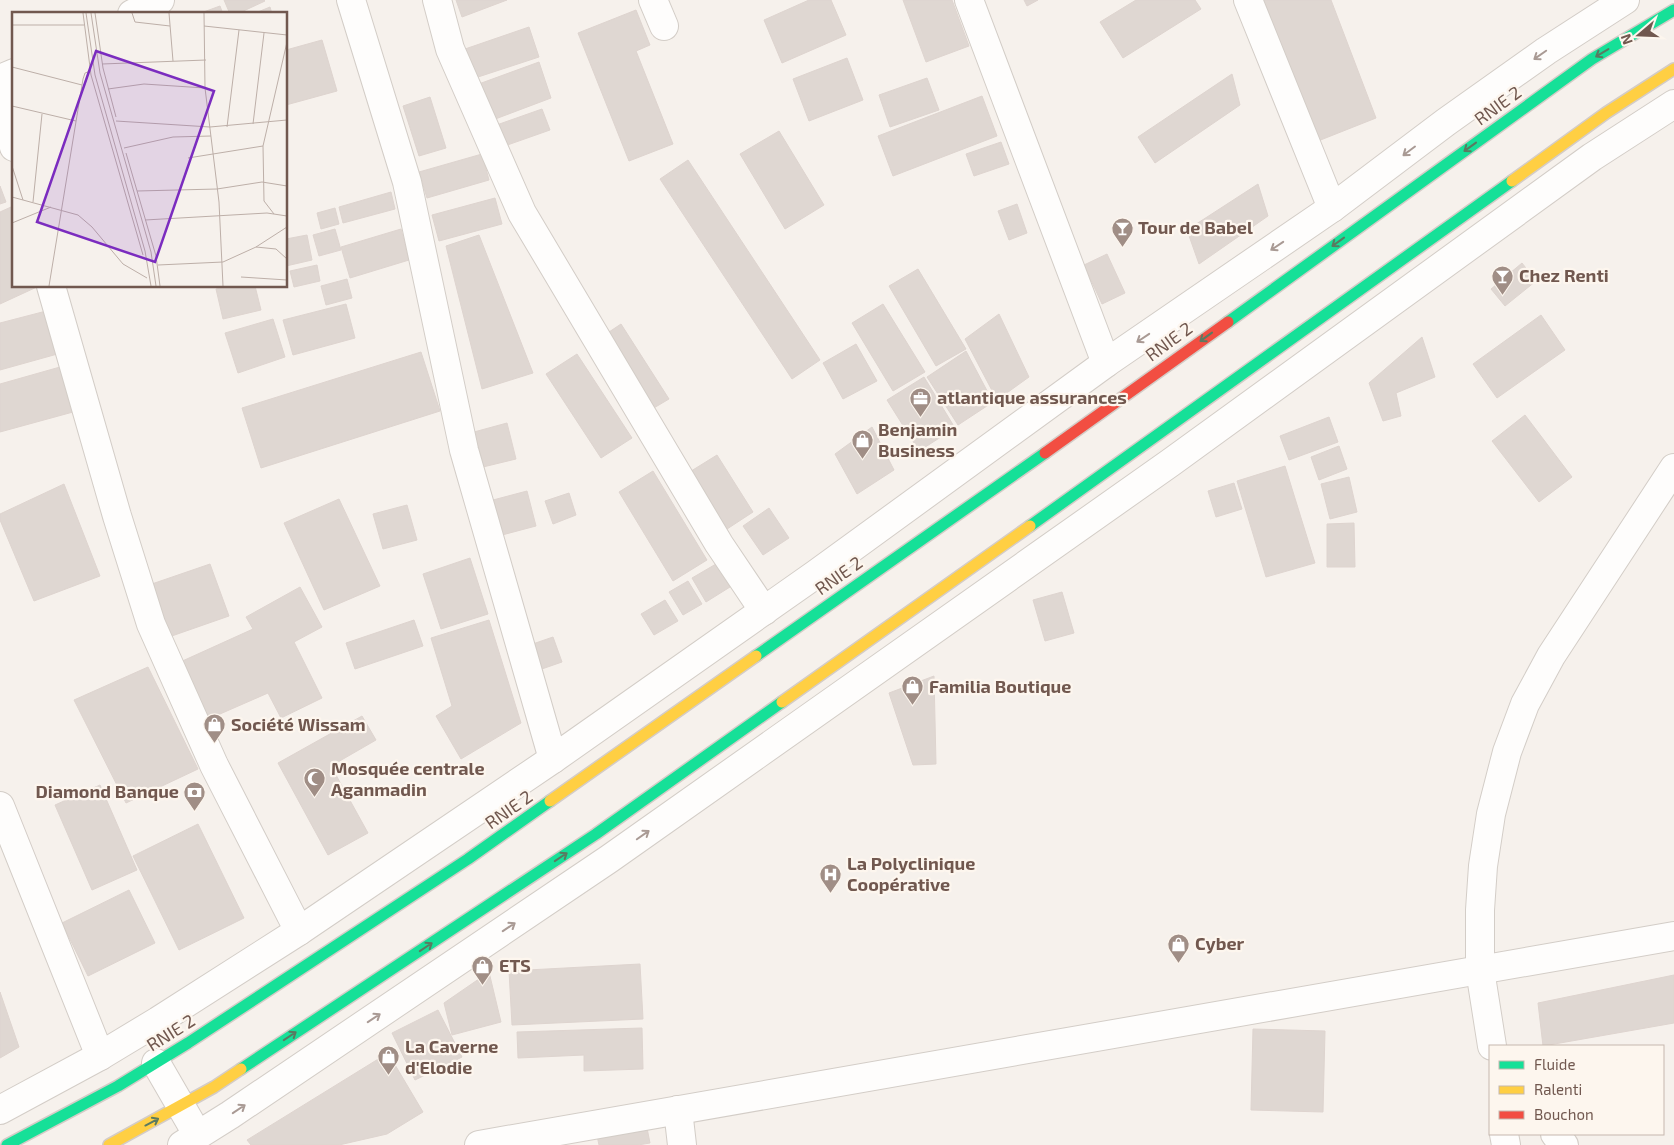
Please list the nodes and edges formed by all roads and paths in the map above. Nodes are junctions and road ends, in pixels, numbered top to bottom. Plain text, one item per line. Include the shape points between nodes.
1 (160, 0) edge
2 (351, 0) edge
3 (437, 0) edge
4 (653, 0) edge
5 (968, 0) edge
6 (1248, 0) edge
7 (1625, 0) edge
8 (1674, 10) edge
9 (136, 12) edge
10 (664, 26) dead end
11 (1674, 69) edge
12 (12, 73) edge
13 (0, 79) edge
14 (0, 96) edge
15 (1674, 104) edge
16 (12, 140) edge
17 (1332, 208) junction
18 (52, 288) edge
19 (1106, 363) junction
20 (1674, 468) edge
21 (764, 611) junction
22 (552, 758) junction
23 (0, 806) edge
24 (299, 931) junction
25 (1674, 936) edge
26 (1480, 970) junction
27 (1492, 1045) edge
28 (100, 1056) junction
29 (156, 1063) junction
30 (180, 1107) junction
31 (0, 1110) edge
32 (678, 1110) junction
33 (1556, 1135) edge
34 (195, 1142) edge
35 (7, 1145) edge
36 (109, 1145) edge
37 (479, 1145) edge
38 (682, 1145) edge
39 (1564, 1145) edge

1 - 9 street
2 - 22 street via 408,182 464,450
3 - 21 street via 450,49 522,213 719,544
4 - 10 street
5 - 19 street
6 - 17 street
7 -> 17 street via 1446,122
8 -> 29 highway, RNIE 2 / RNIE 2 via 1592,59 561,796 373,923
30 -> 11 highway via 596,834 1606,113
12 - 13 street
14 - 16 street
34 -> 15 street via 230,1115 609,859 1170,463 1592,157
17 -> 19 street
18 - 24 street via 116,516 151,624 214,764
19 - 21 street
20 - 26 street via 1551,656 1525,704 1507,752 1491,814 1483,866
21 - 22 street
22 - 24 street
23 - 28 street
24 - 28 street
25 - 26 street
26 - 27 street
26 - 32 street
28 - 31 street
29 - 30 street
29 - 35 highway, RNIE 2 / RNIE 2
30 - 34 street
36 -> 30 highway
32 - 37 street
32 - 38 street
33 - 39 street

